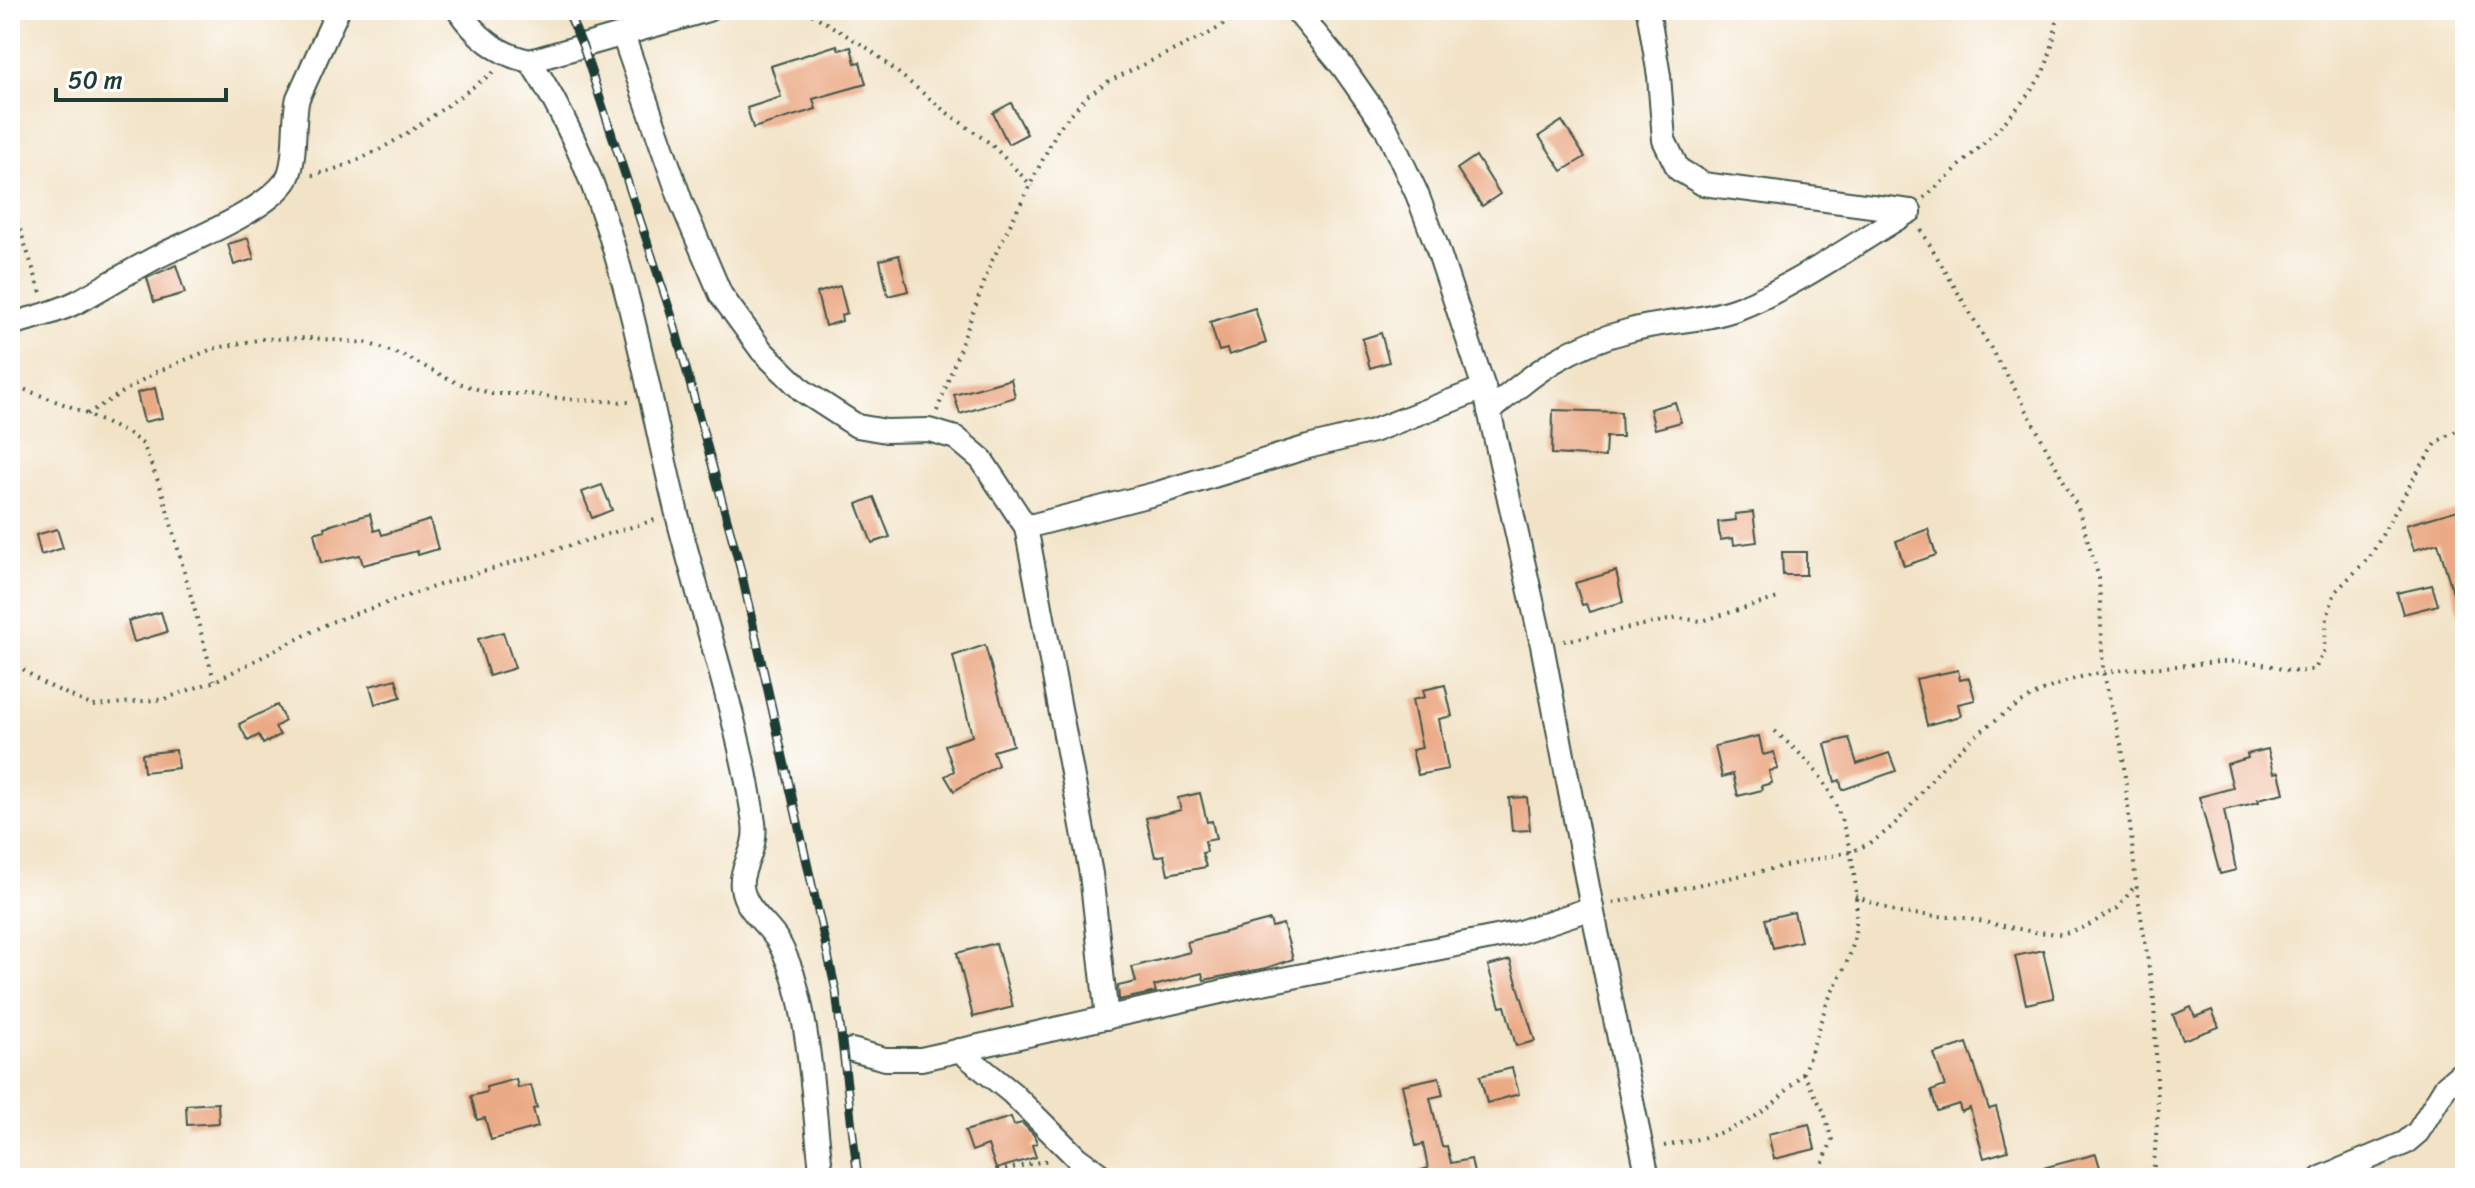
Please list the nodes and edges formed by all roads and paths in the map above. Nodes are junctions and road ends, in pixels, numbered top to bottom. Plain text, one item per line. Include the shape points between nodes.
1 (338, 10) edge
2 (458, 10) edge
3 (708, 10) edge
4 (805, 10) edge
5 (1247, 10) edge
6 (1296, 10) edge
7 (1648, 10) edge
8 (2057, 10) edge
9 (623, 35) junction
10 (522, 59) junction
11 (286, 181) junction
12 (1032, 186) junction
13 (10, 199) edge
14 (1910, 211) junction
15 (48, 314) junction
16 (10, 324) edge
17 (10, 384) edge
18 (1484, 388) junction
19 (652, 403) junction
20 (1489, 411) junction
21 (87, 414) junction
22 (2465, 426) edge
23 (929, 430) junction
24 (677, 514) junction
25 (1026, 527) junction
26 (1781, 597) dead end
27 (1542, 645) junction
28 (10, 660) edge
29 (2103, 672) junction
30 (215, 681) junction
31 (1771, 727) dead end
32 (1850, 852) junction
33 (2136, 884) junction
34 (1855, 896) junction
35 (1592, 908) junction
36 (1107, 1018) junction
37 (852, 1050) dead end
38 (959, 1050) junction
39 (2465, 1070) edge
40 (1803, 1072) junction
41 (1642, 1150) junction
42 (1077, 1158) junction
43 (822, 1178) edge
44 (966, 1178) edge
45 (1105, 1178) edge
46 (1648, 1178) edge
47 (1817, 1178) edge
48 (2153, 1178) edge
49 (2321, 1178) edge

1 - 11 street via 298,98
2 - 10 street via 488,45
3 - 9 street
4 - 12 path via 869,49 991,144
5 - 12 path via 1087,96 1058,129
6 - 18 street via 1386,128 1432,231
7 - 14 street via 1664,140 1678,169 1703,184
8 - 14 path via 2045,67 2026,97
9 - 10 street
9 - 23 street via 682,204 721,295 762,351 803,391 857,426
10 - 11 path via 373,153 331,172
10 - 19 street via 566,119 593,180
11 - 15 street via 227,224
12 - 23 path via 992,261
13 - 15 path
14 - 20 street via 1736,309 1578,346
14 - 29 path via 2078,508 2099,578
15 - 16 street
17 - 21 path
18 - 20 street
18 - 25 street via 1373,431
19 - 21 path via 492,394 367,343 312,338 262,339 212,349 154,373
19 - 24 street
20 - 27 street
21 - 30 path via 129,434 151,458
22 - 29 path via 2437,442 2370,557 2335,592 2324,652 2315,669 2284,672 2257,663 2218,662
23 - 25 street via 956,438 981,459
24 - 30 path via 331,622
24 - 43 street via 731,709 754,825 754,846 741,885 751,909 778,941 792,974 807,1048
25 - 36 street via 1091,874
26 - 27 path via 1702,621 1678,618
27 - 35 street
28 - 30 path via 41,682 93,706 164,699
29 - 32 path via 2066,681 1988,726 1948,761 1891,829
29 - 33 path via 2122,748
31 - 32 path via 1816,771 1838,811
32 - 34 path
32 - 35 path
33 - 34 path via 2118,908 2062,934 1899,913
33 - 48 path via 2157,1047
34 - 40 path via 1855,937 1847,965
35 - 36 street via 1517,933
35 - 41 street
36 - 38 street
37 - 38 street via 885,1059 921,1059
38 - 42 street via 1012,1093
39 - 49 street via 2446,1086 2418,1132 2405,1143
40 - 41 path via 1748,1123
40 - 47 path via 1832,1140
41 - 46 street
42 - 44 path
42 - 45 street

